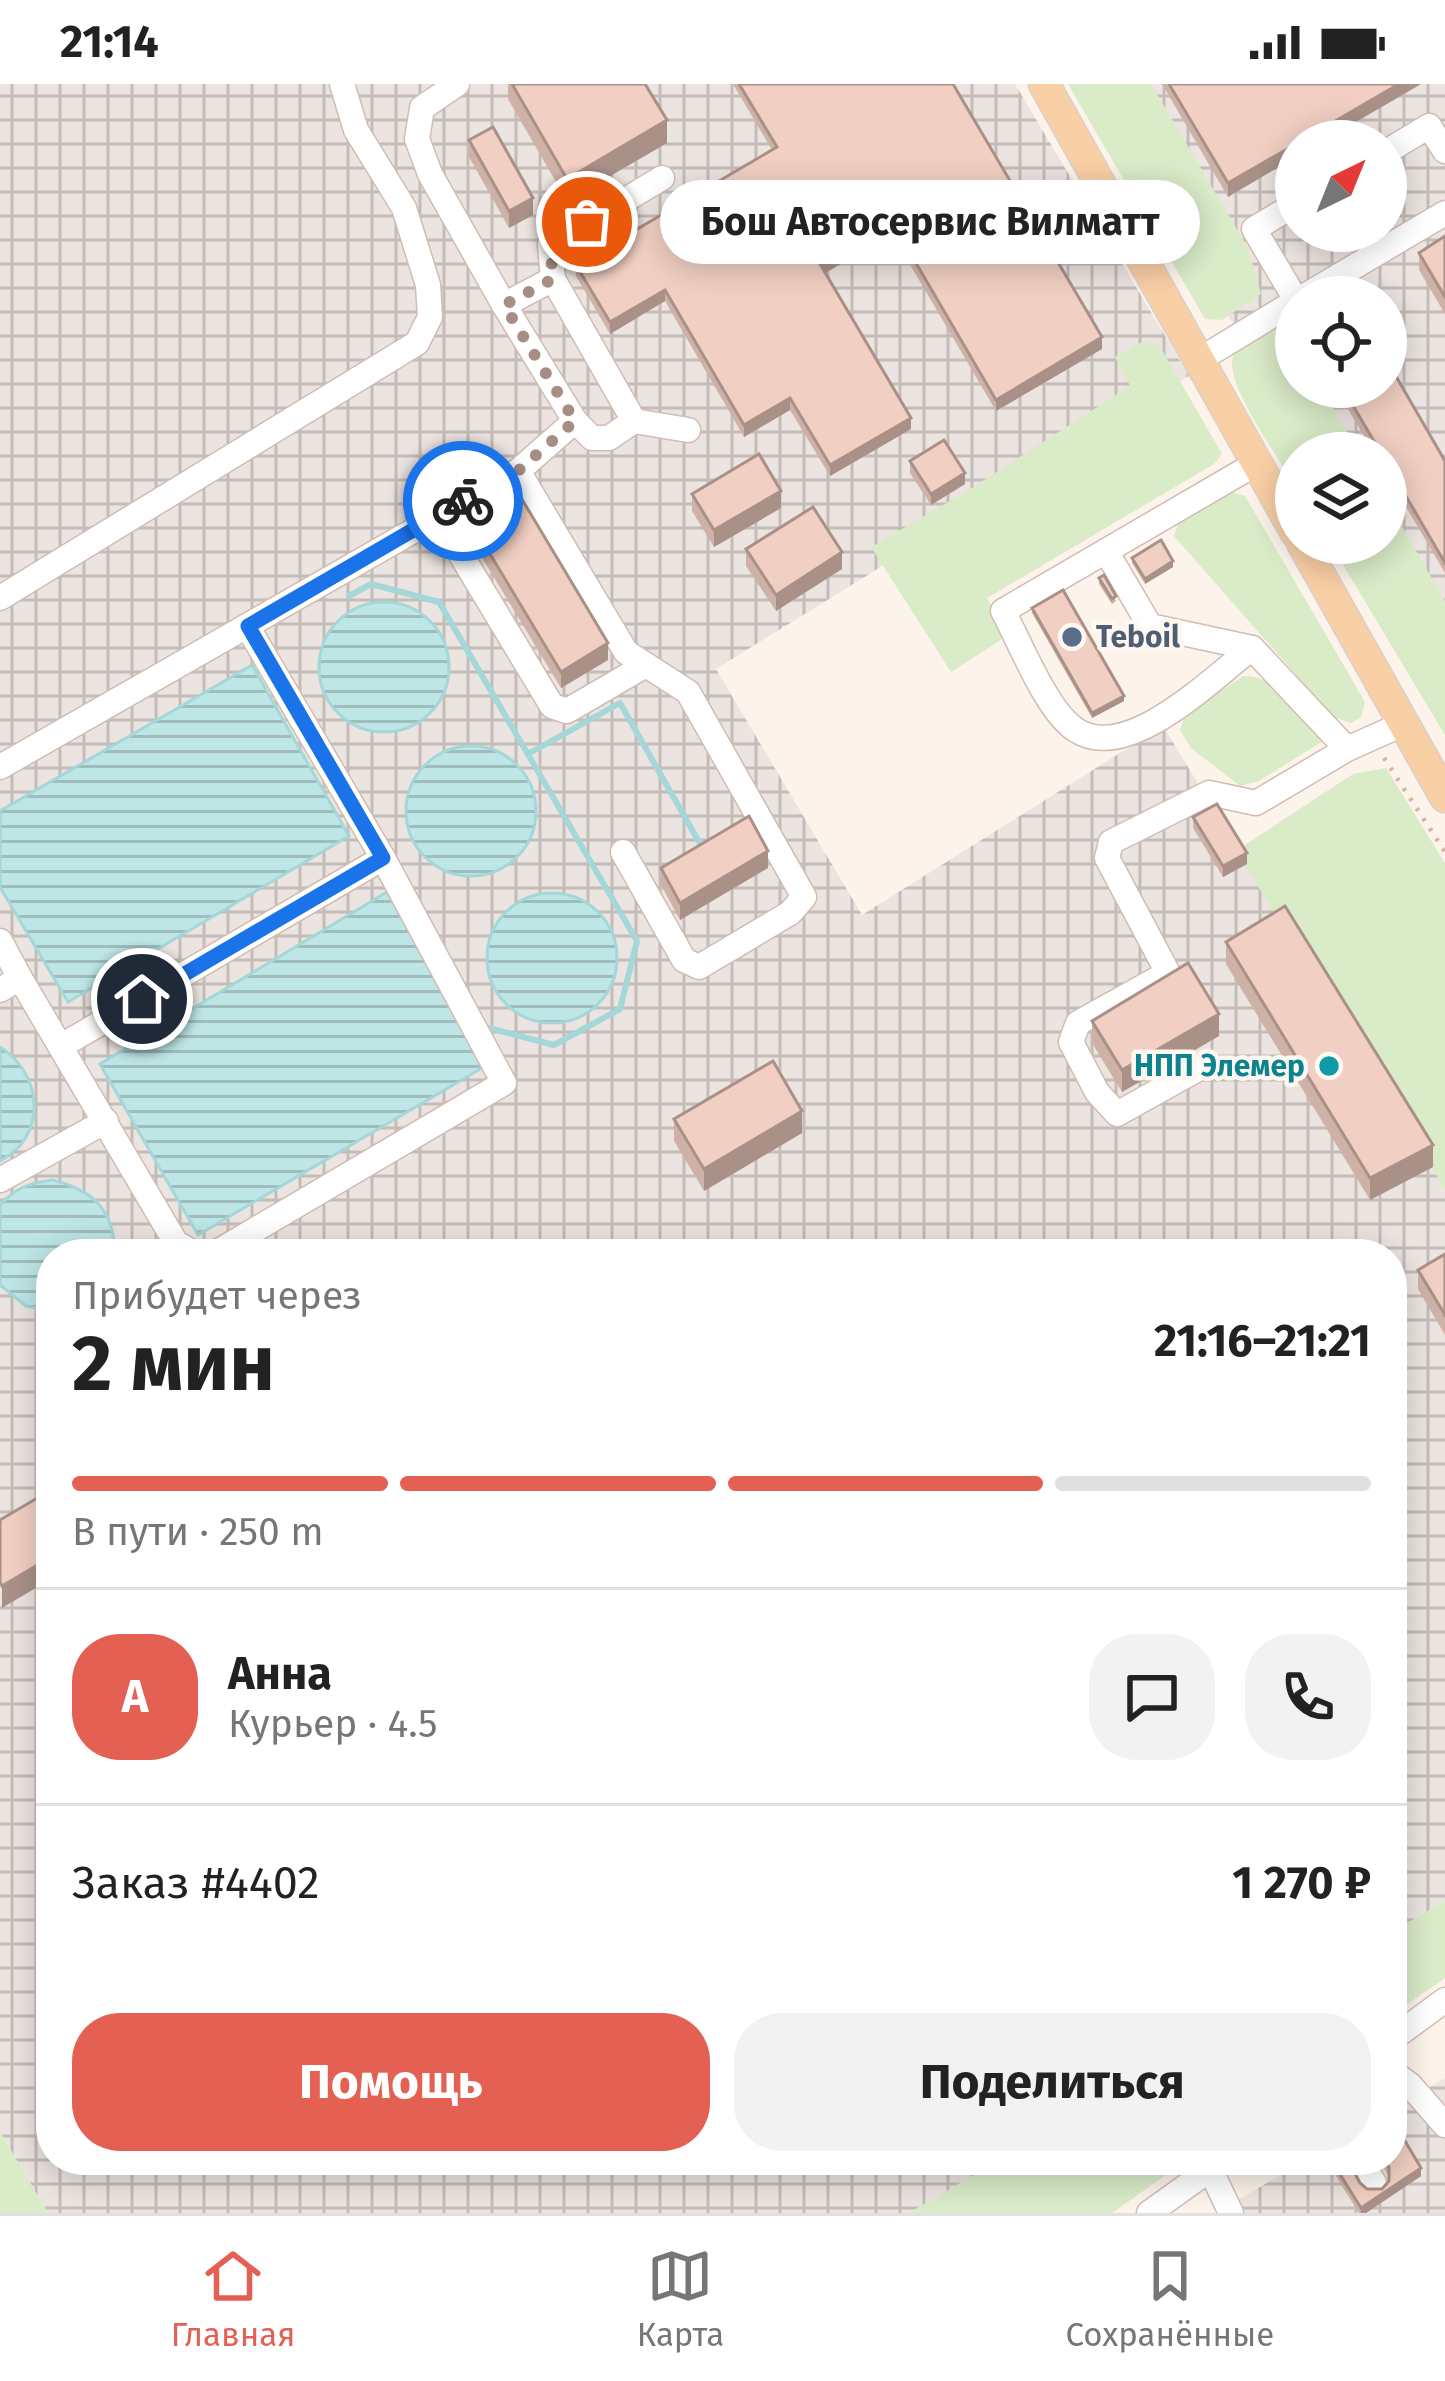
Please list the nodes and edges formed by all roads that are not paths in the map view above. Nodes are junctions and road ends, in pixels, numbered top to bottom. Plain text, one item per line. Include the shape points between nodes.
1 (342, 84) edge
2 (457, 84) edge
3 (1044, 84) edge
4 (1407, 140) edge
5 (1445, 151) edge
6 (662, 178) dead end
7 (1445, 213) edge
8 (1275, 216) edge
9 (1284, 276) edge
10 (1337, 276) edge
11 (553, 279) junction
12 (504, 305) junction
13 (1275, 313) edge
14 (1199, 360) junction
15 (575, 421) junction
16 (634, 421) junction
17 (688, 430) dead end
18 (1257, 463) junction
19 (518, 471) junction
20 (1275, 495) edge
21 (437, 515) junction
22 (1106, 551) junction
23 (1314, 564) edge
24 (0, 598) edge
25 (248, 626) junction
26 (1252, 648) junction
27 (646, 665) junction
28 (1403, 724) junction
29 (1347, 749) junction
30 (0, 767) edge
31 (1445, 797) edge
32 (623, 852) dead end
33 (383, 858) junction
34 (0, 941) edge
35 (10, 984) edge
36 (62, 1046) junction
37 (1205, 1064) dead end
38 (106, 1121) junction
39 (0, 1180) edge
40 (174, 1239) edge
41 (239, 1239) edge
42 (1445, 2000) edge
43 (1407, 2028) edge
44 (1407, 2083) edge
45 (1445, 2125) edge
46 (1202, 2175) edge
47 (1219, 2175) edge
48 (1369, 2175) edge
49 (1374, 2183) edge
50 (1149, 2213) edge
51 (1231, 2213) edge

1 - 24 street via 356,130 404,208 428,285 430,316 417,343
2 - 12 street via 422,108 417,139
3 - 14 main road
4 - 5 street via 1430,126
6 - 11 street via 550,244
7 - 10 street
8 - 9 street via 1254,229
11 - 12 street
11 - 16 street
12 - 15 street
13 - 14 street
14 - 18 main road
15 - 16 street via 592,438 609,438
15 - 19 street
16 - 17 street
18 - 20 main road
18 - 22 street
19 - 21 street
19 - 27 street via 626,652
21 - 25 street
21 - 27 street via 552,706 567,711
22 - 26 street via 1150,626
22 - 26 street via 1003,611 1077,732 1114,739 1154,724
23 - 28 main road
25 - 30 street
25 - 33 street
26 - 29 street
27 - 32 street via 688,692 804,897 699,967 684,960
28 - 29 street
28 - 31 main road
29 - 37 street via 1256,803 1209,793 1111,842 1107,858 1168,973 1078,1023 1072,1042 1117,1114
33 - 36 street
33 - 41 street via 504,1082
34 - 35 street
35 - 36 street
36 - 38 street
38 - 39 street
38 - 40 street
42 - 43 street
44 - 45 street
46 - 50 street
47 - 51 street
48 - 49 street

